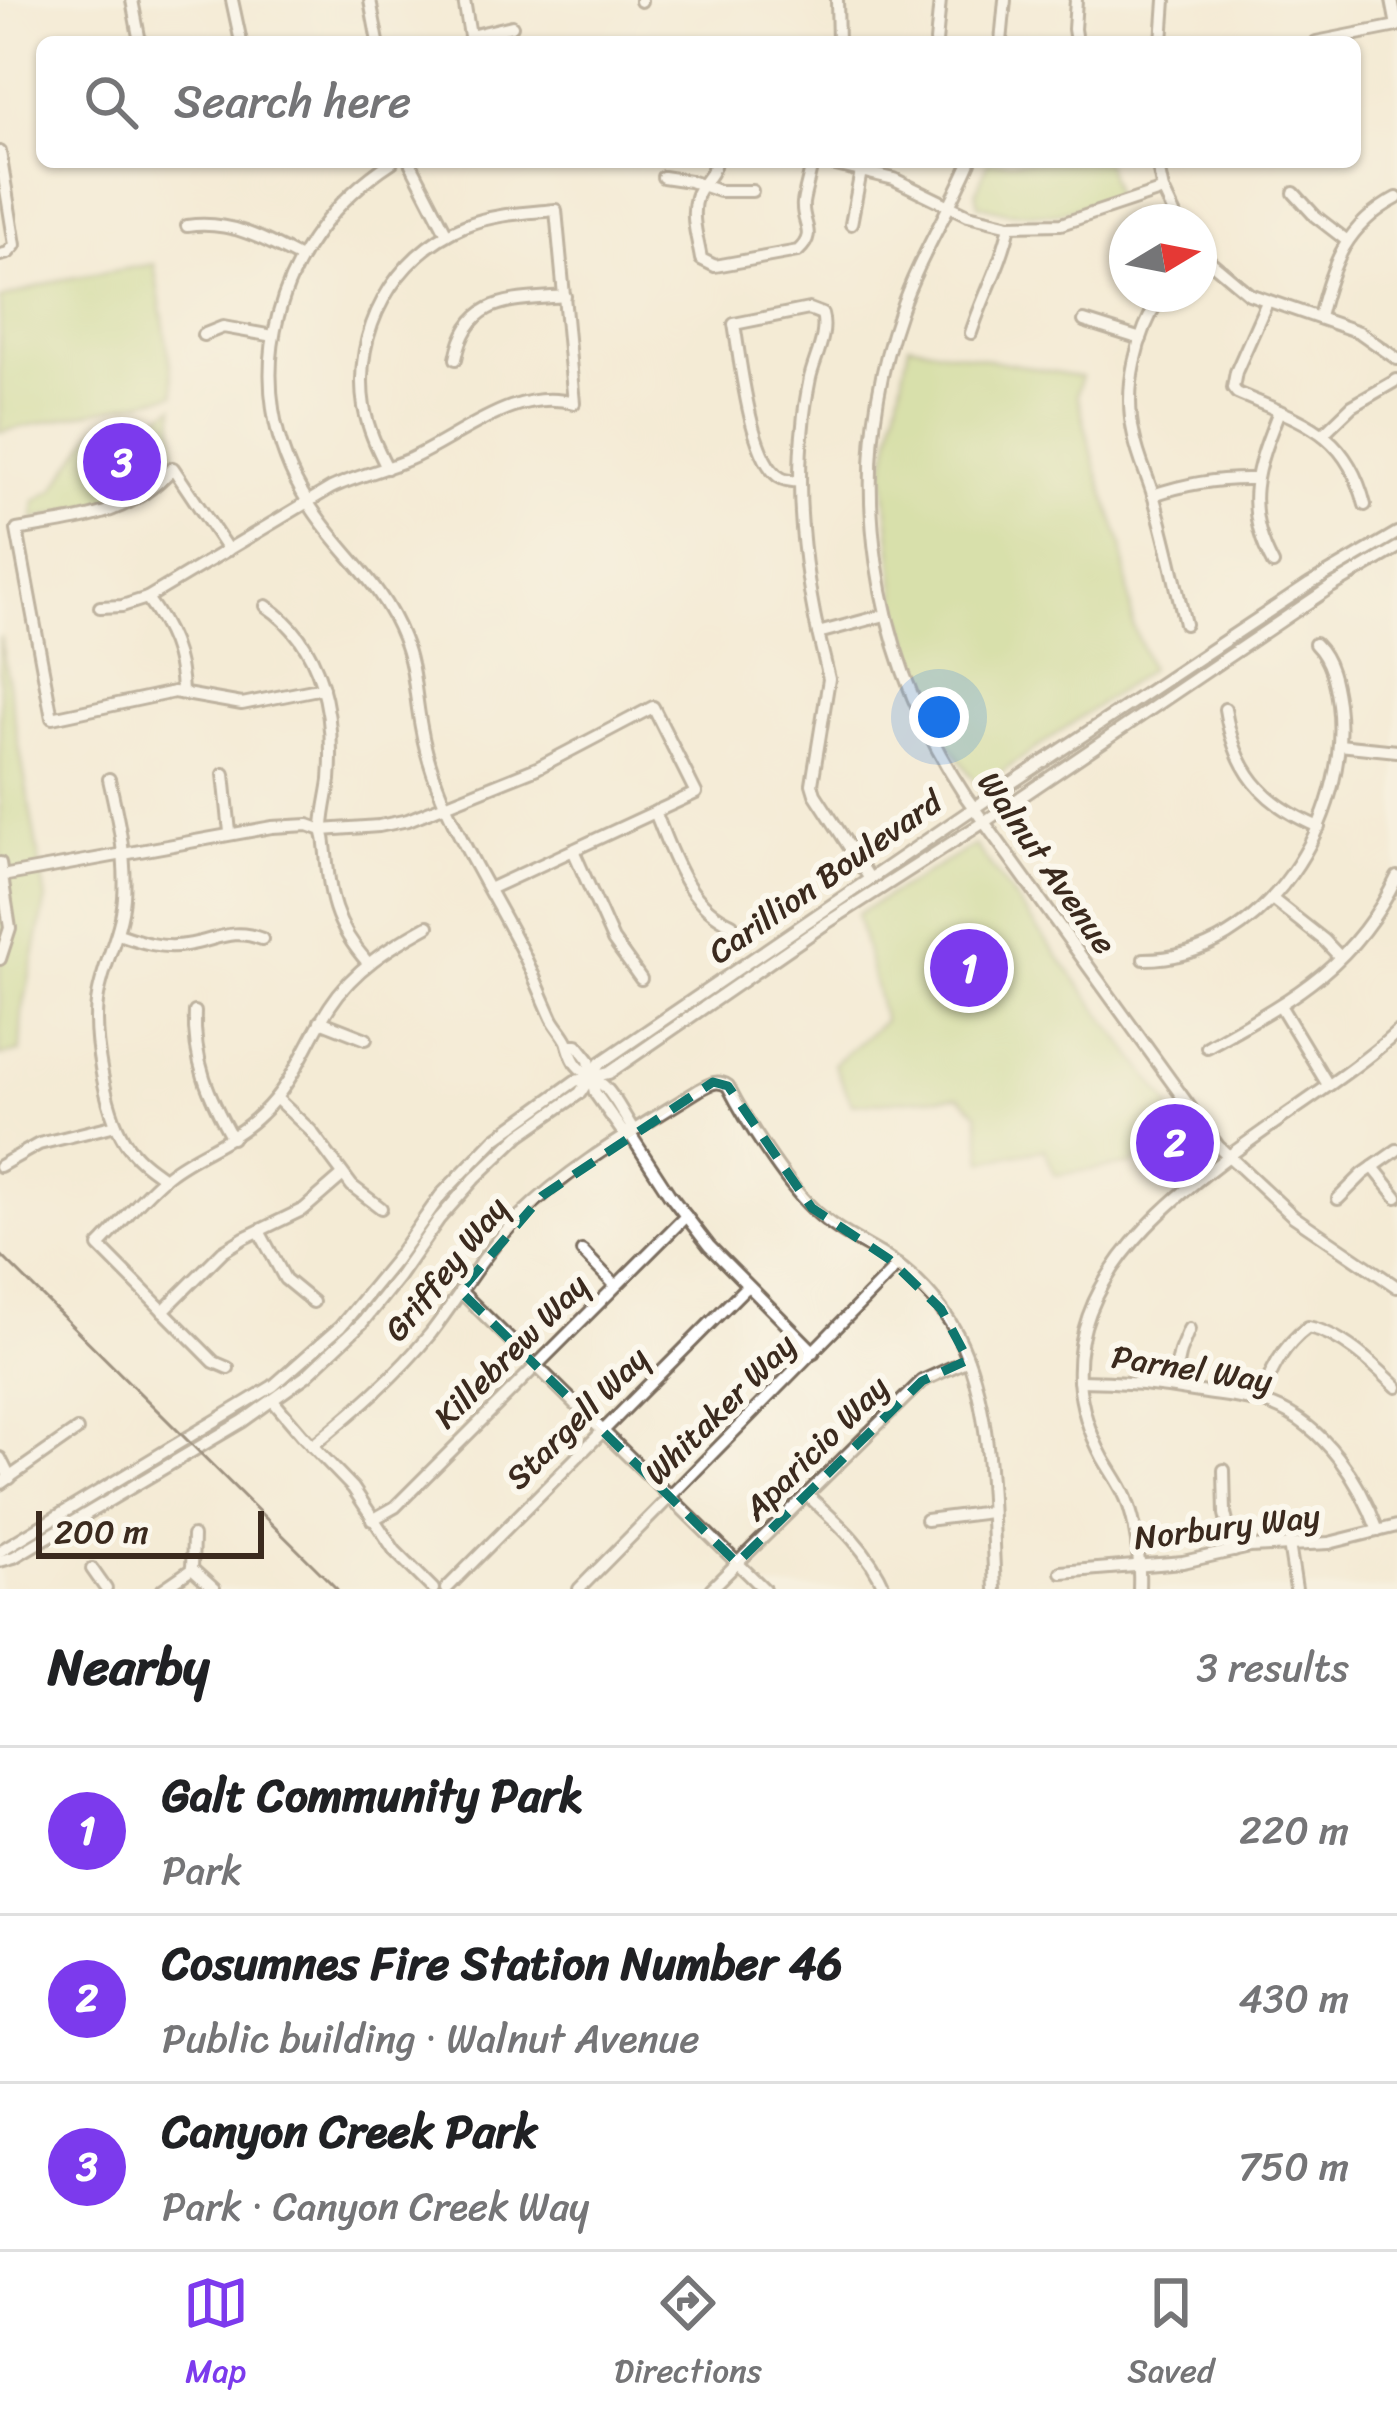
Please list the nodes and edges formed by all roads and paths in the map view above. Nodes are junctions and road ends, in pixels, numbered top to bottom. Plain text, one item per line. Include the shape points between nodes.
1 (132, 0) edge
2 (232, 0) edge
3 (370, 0) edge
4 (464, 0) edge
5 (837, 0) edge
6 (940, 0) edge
7 (1005, 0) edge
8 (1076, 0) edge
9 (1166, 0) edge
10 (1392, 0) edge
11 (512, 26) dead end
12 (1397, 26) edge
13 (139, 36) edge
14 (240, 36) edge
15 (377, 36) edge
16 (838, 36) edge
17 (937, 36) edge
18 (1002, 36) edge
19 (1075, 36) edge
20 (1163, 36) edge
21 (1346, 36) edge
22 (0, 152) edge
23 (383, 168) edge
24 (413, 168) edge
25 (714, 168) edge
26 (811, 168) edge
27 (849, 168) edge
28 (967, 168) edge
29 (1158, 168) edge
30 (862, 171) junction
31 (663, 177) dead end
32 (702, 187) junction
33 (1163, 190) junction
34 (752, 191) dead end
35 (1294, 193) dead end
36 (1397, 198) edge
37 (1170, 204) edge
38 (949, 206) junction
39 (851, 224) dead end
40 (1010, 225) junction
41 (187, 226) dead end
42 (447, 234) junction
43 (1346, 240) junction
44 (0, 255) edge
45 (300, 258) junction
46 (1217, 269) edge
47 (565, 296) junction
48 (1267, 302) junction
49 (1154, 312) edge
50 (1319, 317) junction
51 (1084, 321) dead end
52 (971, 333) dead end
53 (203, 335) dead end
54 (273, 336) junction
55 (1141, 339) junction
56 (456, 359) dead end
57 (1397, 359) edge
58 (1397, 380) edge
59 (1279, 411) junction
60 (1324, 433) junction
61 (387, 468) junction
62 (1255, 479) junction
63 (800, 482) junction
64 (1153, 495) junction
65 (307, 502) junction
66 (1365, 506) dead end
67 (1397, 532) edge
68 (1397, 548) edge
69 (228, 550) junction
70 (1273, 565) dead end
71 (147, 598) junction
72 (266, 606) dead end
73 (100, 607) dead end
74 (885, 615) junction
75 (1185, 624) dead end
76 (818, 633) junction
77 (1315, 644) dead end
78 (322, 688) junction
79 (182, 692) junction
80 (1225, 709) dead end
81 (1340, 745) junction
82 (1397, 751) edge
83 (224, 773) dead end
84 (110, 779) dead end
85 (446, 806) junction
86 (974, 808) junction
87 (655, 812) junction
88 (984, 822) junction
89 (1318, 827) junction
90 (322, 830) junction
91 (230, 832) junction
92 (573, 850) junction
93 (124, 853) junction
94 (1, 869) edge
95 (1397, 877) edge
96 (870, 879) junction
97 (489, 889) junction
98 (1272, 899) junction
99 (732, 924) dead end
100 (428, 926) dead end
101 (118, 934) junction
102 (262, 939) dead end
103 (1340, 957) junction
104 (0, 958) edge
105 (1144, 959) dead end
106 (368, 963) junction
107 (641, 980) dead end
108 (1281, 1006) junction
109 (195, 1012) dead end
110 (320, 1021) junction
111 (1397, 1032) edge
112 (367, 1039) dead end
113 (1207, 1047) dead end
114 (592, 1077) junction
115 (1328, 1085) junction
116 (276, 1098) junction
117 (116, 1125) junction
118 (630, 1134) junction
119 (232, 1138) junction
120 (1397, 1150) edge
121 (1229, 1158) junction
122 (0, 1166) edge
123 (1373, 1167) junction
124 (343, 1175) junction
125 (164, 1178) junction
126 (1397, 1197) edge
127 (1338, 1198) dead end
128 (381, 1208) dead end
129 (686, 1216) junction
130 (259, 1231) junction
131 (582, 1250) dead end
132 (898, 1265) junction
133 (615, 1286) junction
134 (747, 1286) junction
135 (1397, 1287) edge
136 (460, 1291) junction
137 (313, 1302) dead end
138 (163, 1310) junction
139 (1190, 1328) dead end
140 (814, 1352) junction
141 (968, 1360) junction
142 (537, 1364) junction
143 (228, 1368) dead end
144 (1079, 1381) junction
145 (1397, 1387) edge
146 (1172, 1388) junction
147 (274, 1401) junction
148 (1261, 1403) junction
149 (77, 1430) dead end
150 (603, 1430) junction
151 (312, 1446) junction
152 (0, 1459) edge
153 (1224, 1470) dead end
154 (5, 1481) edge
155 (806, 1494) junction
156 (671, 1497) junction
157 (990, 1512) junction
158 (372, 1520) junction
159 (926, 1520) dead end
160 (1397, 1526) edge
161 (1378, 1532) junction
162 (193, 1536) dead end
163 (1289, 1544) junction
164 (0, 1551) edge
165 (1234, 1551) junction
166 (0, 1561) edge
167 (737, 1563) junction
168 (1140, 1566) junction
169 (92, 1569) dead end
170 (192, 1569) junction
171 (1061, 1572) dead end
172 (106, 1589) edge
173 (163, 1589) edge
174 (214, 1589) edge
175 (433, 1589) edge
176 (446, 1589) edge
177 (578, 1589) edge
178 (711, 1589) edge
179 (764, 1589) edge
180 (885, 1589) edge
181 (995, 1589) edge
182 (1139, 1589) edge
183 (1296, 1589) edge

1 - 13 street
2 - 14 street
3 - 15 street
4 - 11 street via 470,36
5 - 16 street
6 - 17 street
7 - 18 street
8 - 19 street
9 - 20 street
10 - 12 street
12 - 21 street
22 - 44 street via 15,244
23 - 45 street via 338,205
24 - 42 street
25 - 32 street
26 - 32 street via 802,210 809,240 798,250 708,265 694,218
27 - 30 street
28 - 38 street, Walnut Avenue
29 - 33 street
30 - 38 street via 896,175
30 - 39 street
31 - 32 street
32 - 34 street
33 - 37 street
33 - 40 street via 1061,224
35 - 43 street
36 - 43 street
38 - 40 street
38 - 74 street, Walnut Avenue via 899,314 878,398 872,521
40 - 52 street
41 - 45 street via 238,228
42 - 47 street via 496,216 556,210
42 - 61 street via 397,277 366,341 364,405
43 - 50 street
45 - 54 street
46 - 48 street
47 - 56 street via 484,309 464,329
47 - 61 street via 574,403 502,411
48 - 50 street
48 - 59 street via 1233,388
49 - 55 street
50 - 57 street
51 - 55 street
53 - 54 street via 223,327
54 - 65 street via 275,422
55 - 64 street via 1130,408
58 - 60 street
59 - 60 street
59 - 62 street
60 - 66 street
61 - 65 street
62 - 64 street via 1218,478
62 - 70 street via 1260,537
63 - 63 street via 810,378 825,325 809,309 734,323 758,443 779,478
63 - 76 street
64 - 75 street
65 - 69 street
65 - 85 street via 373,582 402,634
67 - 86 street, Carillion Boulevard
68 - 88 street, Carillion Boulevard
69 - 71 street
69 - 79 street via 173,468 120,508 17,530 52,718
71 - 73 street
71 - 79 street via 174,642
72 - 78 street via 303,640
74 - 76 street
74 - 86 street, Walnut Avenue via 919,714
76 - 96 street via 829,679 812,784
77 - 81 street via 1333,680
78 - 79 street via 242,704
78 - 90 street via 332,750
80 - 89 street via 1235,752 1255,784
81 - 82 street
81 - 89 street
83 - 91 street
84 - 93 street
85 - 87 street via 653,706 696,793
85 - 90 street via 394,824
85 - 97 street
86 - 88 street, Walnut Avenue
86 - 96 street, Carillion Boulevard
87 - 92 street
87 - 99 street via 690,890
88 - 114 street, Carillion Boulevard
88 - 121 street, Walnut Avenue
89 - 98 street
90 - 91 street
90 - 106 street via 337,915
91 - 93 street
92 - 97 street
92 - 107 street via 613,940
93 - 94 street
93 - 101 street
94 - 104 street via 10,928
95 - 103 street
96 - 114 street, Carillion Boulevard via 600,1063
97 - 114 street via 555,1023 589,1060
98 - 103 street
98 - 105 street via 1205,945
100 - 106 street
101 - 102 street via 166,946 226,934
101 - 117 street via 95,1019
103 - 108 street
106 - 110 street
108 - 113 street
108 - 115 street
109 - 119 street via 201,1073
110 - 112 street
110 - 116 street
111 - 115 street
114 - 118 street
114 - 147 street, Carillion Boulevard via 475,1178 362,1323
114 - 164 street, Carillion Boulevard via 575,1081 482,1152 340,1327 273,1386
115 - 121 street
116 - 119 street
116 - 124 street
117 - 122 street via 39,1144
117 - 125 street
118 - 129 street
118 - 132 street, Griffey Way via 721,1082 812,1208
118 - 136 street, Griffey Way via 542,1196
119 - 125 street
120 - 123 street
121 - 135 street, Walnut Avenue via 1293,1216
121 - 144 street via 1173,1201 1114,1268 1086,1328
123 - 126 street
123 - 127 street
124 - 128 street
124 - 130 street via 304,1210
125 - 138 street via 99,1246
129 - 133 street, Killebrew Way
129 - 134 street
130 - 137 street via 285,1280
130 - 138 street via 214,1258
131 - 133 street
132 - 140 street, Whitaker Way
132 - 141 street via 940,1309
133 - 142 street, Killebrew Way
134 - 140 street
134 - 150 street, Stargell Way
136 - 142 street
136 - 151 street, Griffey Way via 389,1380
138 - 143 street
139 - 146 street
140 - 156 street, Whitaker Way
141 - 155 street, Aparicio Way via 922,1381
141 - 157 street via 982,1412
142 - 150 street
142 - 158 street, Killebrew Way
144 - 146 street, Parnel Way
144 - 168 street via 1089,1426 1131,1511
145 - 148 street via 1346,1345 1308,1327 1274,1367
146 - 148 street, Parnel Way
147 - 151 street
147 - 166 street, Carillion Boulevard
148 - 161 street, Parnel Way via 1323,1441 1356,1484
149 - 154 street
150 - 156 street
150 - 176 street, Stargell Way
151 - 158 street
152 - 154 street
153 - 165 street
155 - 167 street, Aparicio Way
155 - 180 street via 846,1531
156 - 167 street
156 - 177 street, Whitaker Way
157 - 159 street
157 - 181 street
158 - 175 street
160 - 161 street, Norbury Way
161 - 163 street, Norbury Way
162 - 170 street
163 - 165 street, Norbury Way
163 - 183 street
165 - 168 street, Norbury Way
167 - 178 street, Aparicio Way
167 - 179 street
168 - 171 street, Norbury Way
168 - 182 street
169 - 172 street
170 - 173 street
170 - 174 street

